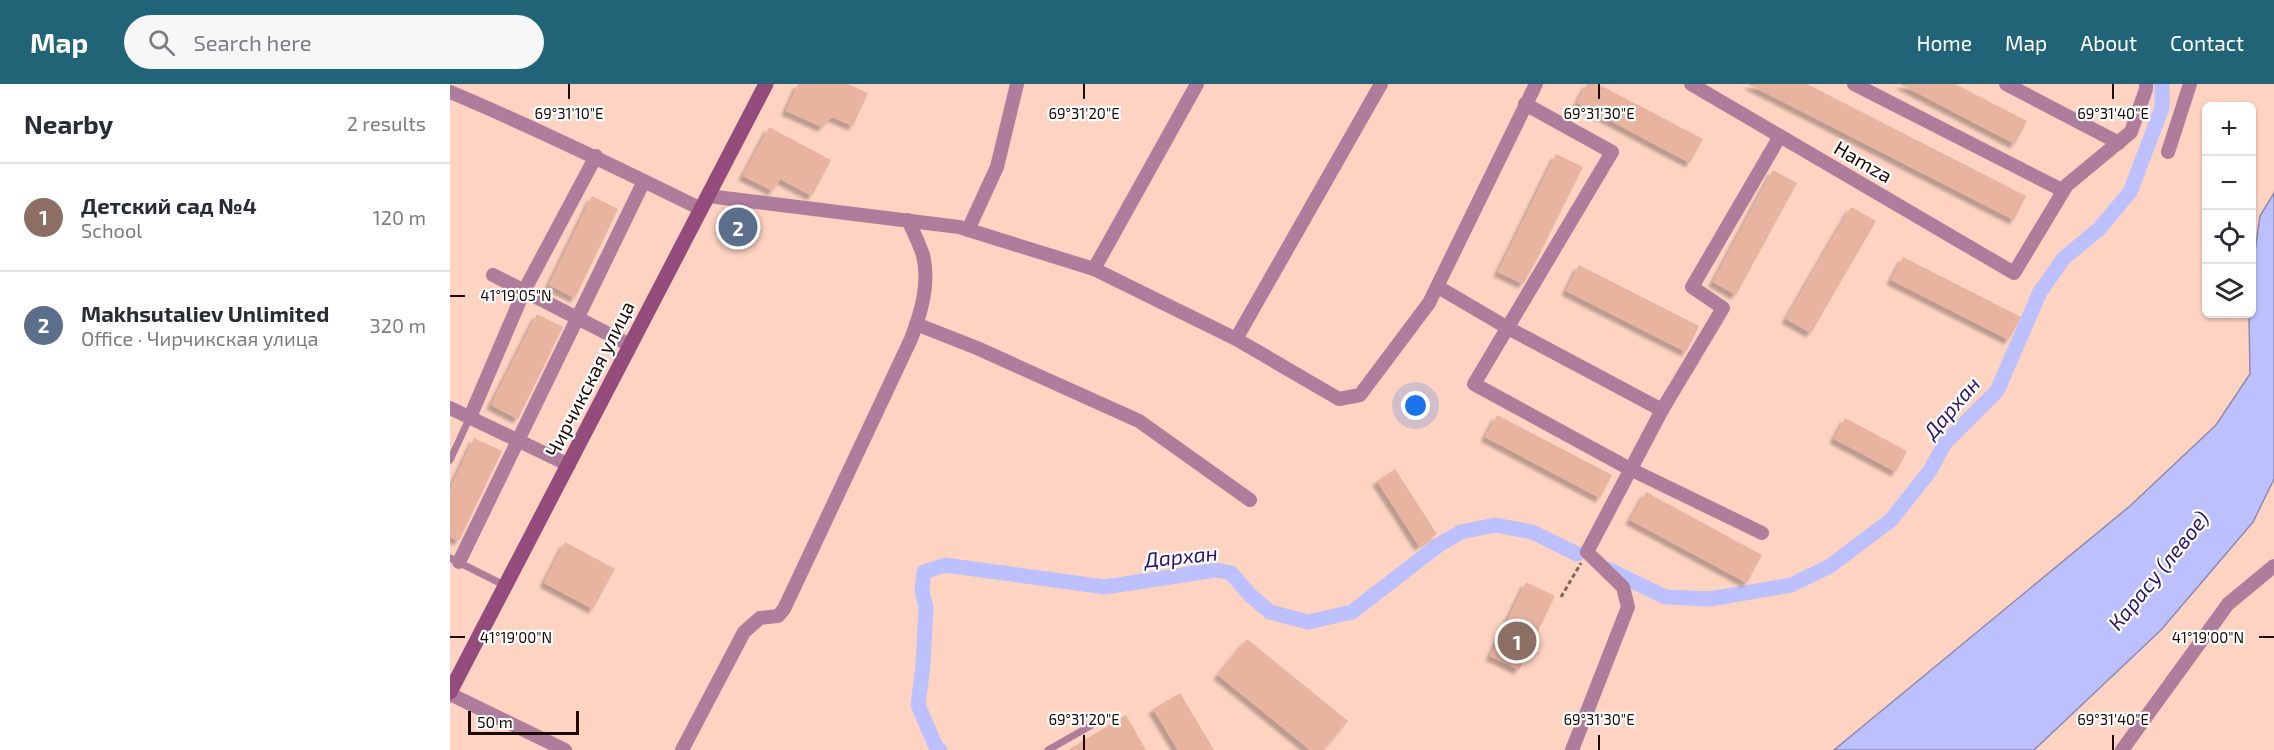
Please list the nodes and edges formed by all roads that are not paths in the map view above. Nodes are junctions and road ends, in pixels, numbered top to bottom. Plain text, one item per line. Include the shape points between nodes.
1 (766, 84) edge
2 (1017, 84) edge
3 (1197, 84) edge
4 (1381, 84) edge
5 (1536, 84) edge
6 (1855, 84) edge
7 (2006, 84) edge
8 (2146, 84) edge
9 (2190, 84) edge
10 (1699, 86) edge
11 (450, 92) edge
12 (1525, 104) junction
13 (1780, 136) junction
14 (2119, 143) junction
15 (2168, 152) dead end
16 (596, 156) junction
17 (644, 181) junction
18 (2058, 188) dead end
19 (705, 202) junction
20 (908, 220) junction
21 (968, 230) junction
22 (1094, 269) junction
23 (493, 275) dead end
24 (1437, 290) junction
25 (524, 291) junction
26 (577, 318) junction
27 (916, 324) junction
28 (1508, 328) junction
29 (1236, 339) junction
30 (630, 345) junction
31 (450, 408) edge
32 (1662, 410) junction
33 (470, 417) junction
34 (518, 439) junction
35 (450, 460) edge
36 (569, 465) junction
37 (1630, 469) junction
38 (1250, 500) dead end
39 (1761, 533) dead end
40 (455, 560) edge
41 (2274, 566) edge
42 (506, 586) junction
43 (450, 693) edge
44 (1092, 725) dead end
45 (565, 750) edge
46 (682, 750) edge
47 (1048, 750) edge
48 (1572, 750) edge
49 (2122, 750) edge

1 - 19 main road, Чирчикская улица
2 - 21 street via 998,167
3 - 22 street
4 - 29 street
5 - 12 street
6 - 18 street
7 - 14 street
8 - 14 street via 2131,132
9 - 15 street
10 - 13 street, Hamza
11 - 16 street
12 - 24 street
12 - 28 street via 1612,152
13 - 14 street, Hamza via 2014,273 2067,185
13 - 32 street via 1692,287 1723,308
16 - 17 street
16 - 25 street
17 - 19 street
17 - 26 street
19 - 20 street
19 - 30 main road, Чирчикская улица
20 - 21 street
20 - 27 street via 926,271
21 - 22 street
22 - 29 street
23 - 25 street
24 - 28 street
24 - 29 street via 1360,395 1339,399
25 - 26 street
25 - 33 street
26 - 30 street
26 - 34 street
27 - 38 street via 1139,421
27 - 46 street via 784,609 778,616 760,618 744,632
28 - 32 street
28 - 37 street via 1474,384
30 - 36 main road, Чирчикская улица
31 - 33 street
32 - 37 street
33 - 34 street
33 - 35 lane
34 - 36 street
34 - 40 street
36 - 42 main road, Чирчикская улица
37 - 39 street
37 - 48 street via 1587,552 1623,587 1628,607
40 - 42 lane
41 - 49 street via 2228,604
42 - 43 main road, Чирчикская улица
43 - 45 street
44 - 47 lane

